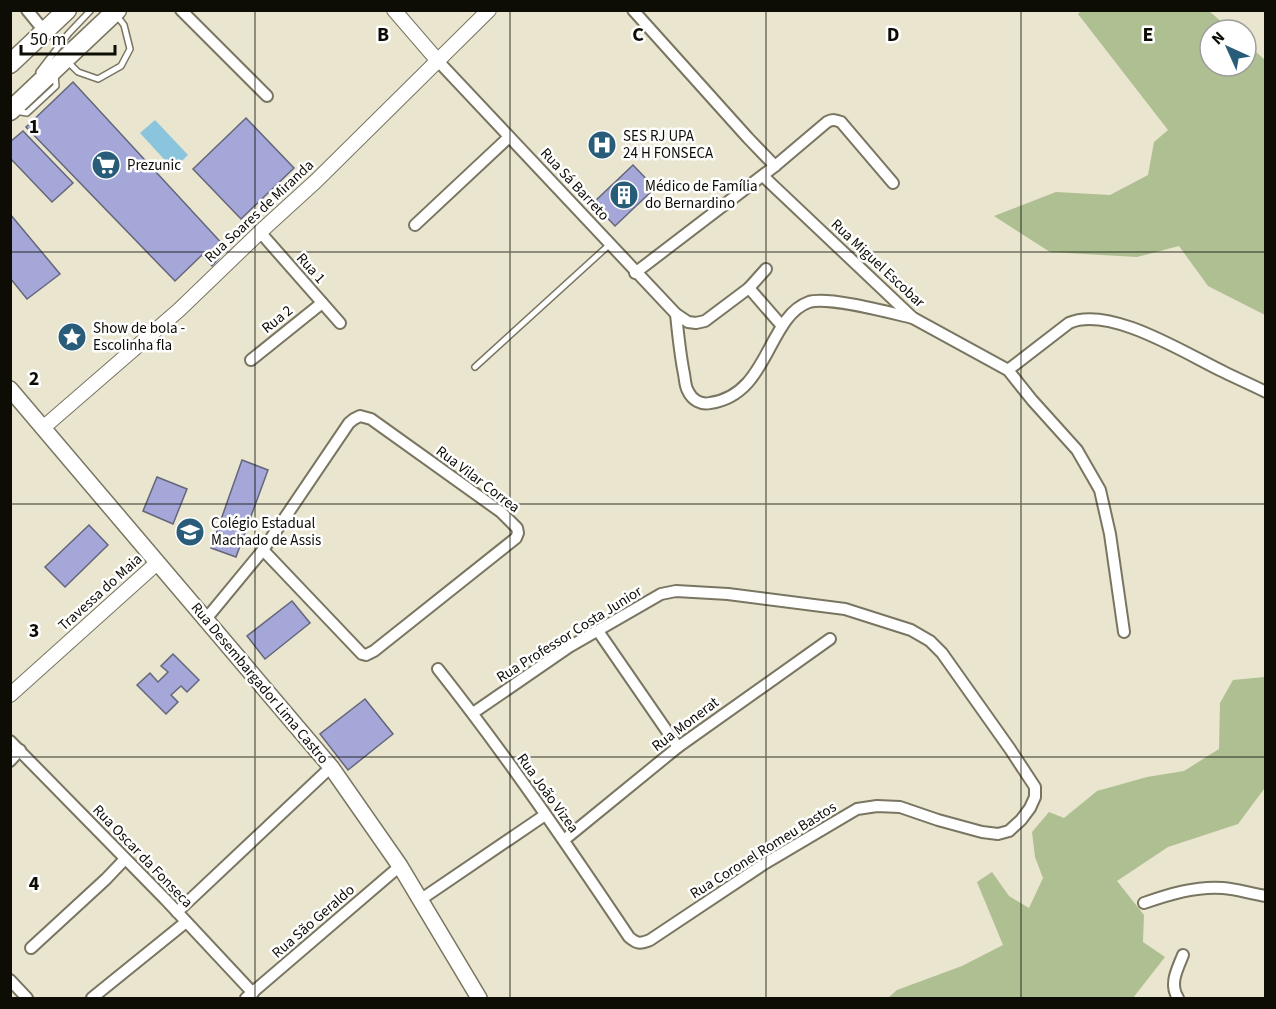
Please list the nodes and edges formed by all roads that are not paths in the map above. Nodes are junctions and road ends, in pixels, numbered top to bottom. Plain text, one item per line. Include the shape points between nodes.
1 (27, 10) edge
2 (67, 10) edge
3 (91, 10) edge
4 (181, 10) edge
5 (394, 10) edge
6 (489, 10) edge
7 (633, 10) edge
8 (116, 12) edge
9 (45, 32) junction
10 (438, 61) junction
11 (10, 64) edge
12 (61, 65) junction
13 (35, 88) junction
14 (267, 96) dead end
15 (10, 111) edge
16 (509, 137) junction
17 (775, 166) junction
18 (763, 176) junction
19 (893, 183) dead end
20 (415, 225) dead end
21 (260, 232) junction
22 (609, 245) junction
23 (766, 269) dead end
24 (635, 273) junction
25 (749, 288) junction
26 (322, 303) junction
27 (676, 314) junction
28 (913, 318) junction
29 (340, 323) dead end
30 (782, 326) junction
31 (251, 360) dead end
32 (475, 368) dead end
33 (1008, 370) junction
34 (10, 389) edge
35 (1266, 392) edge
36 (44, 427) junction
37 (263, 550) junction
38 (157, 563) junction
39 (206, 619) junction
40 (598, 631) junction
41 (1124, 632) dead end
42 (830, 639) dead end
43 (438, 669) dead end
44 (10, 695) edge
45 (473, 713) junction
46 (10, 741) edge
47 (678, 747) junction
48 (20, 750) junction
49 (10, 760) edge
50 (331, 767) junction
51 (1035, 787) joint
52 (545, 815) junction
53 (564, 840) junction
54 (125, 859) junction
55 (400, 866) junction
56 (1266, 896) edge
57 (420, 900) junction
58 (1144, 903) dead end
59 (177, 912) junction
60 (186, 922) junction
61 (628, 937) joint
62 (31, 948) dead end
63 (1183, 955) dead end
64 (10, 980) edge
65 (249, 996) edge
66 (27, 999) edge
67 (92, 999) edge
68 (479, 999) edge
69 (1178, 999) edge

1 - 9 street
2 - 9 highway
3 - 13 lane via 39,73
4 - 14 street
5 - 10 street, Rua Sá Barreto
6 - 10 street, Rua Soares de Miranda
7 - 17 street
8 - 12 highway
8 - 12 lane via 130,49 121,66 98,79
9 - 11 highway
10 - 16 street, Rua Sá Barreto
10 - 21 street, Rua Soares de Miranda
12 - 13 highway
12 - 15 lane via 56,86 27,113
13 - 15 highway
16 - 20 street
16 - 22 street, Rua Sá Barreto
17 - 18 street
17 - 19 street via 827,122 836,120
18 - 24 street
18 - 28 street, Rua Miguel Escobar
21 - 26 street, Rua 1
21 - 36 street, Rua Soares de Miranda via 179,310
22 - 24 street, Rua Sá Barreto
22 - 32 lane
23 - 25 street
24 - 27 street, Rua Sá Barreto
25 - 27 street via 705,321 696,323
25 - 30 street
26 - 29 street, Rua 1
26 - 31 street, Rua 2
27 - 30 street via 687,390 704,404 730,397 744,387 760,367
28 - 30 street via 811,301 791,314
28 - 33 street, Rua Miguel Escobar
33 - 35 street via 1069,323 1099,320 1154,337
33 - 41 street, Rua Miguel Escobar via 1077,450 1100,490
34 - 36 main road, Rua Desembargador Lima Castro
36 - 38 main road, Rua Desembargador Lima Castro
37 - 37 street, Rua Vilar Correa via 349,423 360,416 371,419 501,512 518,533 366,655
37 - 39 street, Rua Vilar Correa
38 - 39 main road, Rua Desembargador Lima Castro
38 - 44 street, Travessa do Maia
39 - 50 main road, Rua Desembargador Lima Castro
40 - 45 street, Rua Professor Costa Junior
40 - 47 street
40 - 51 street, Rua Professor Costa Junior via 661,594 676,591 845,609 901,626 930,641 942,653
42 - 47 street, Rua Monerat
43 - 45 street, Rua João Vizea
45 - 52 street, Rua João Vizea
46 - 48 street, Rua Oscar da Fonseca
47 - 53 street, Rua Monerat
48 - 49 street
48 - 54 street, Rua Oscar da Fonseca
50 - 55 main road, Rua Desembargador Lima Castro
50 - 59 street
51 - 61 street, Rua Coronel Romeu Bastos via 1030,808 1009,831 998,834 900,807 857,809 764,864 650,940 640,944
52 - 53 street, Rua João Vizea
52 - 57 street
53 - 61 street, Rua João Vizea
54 - 59 street, Rua Oscar da Fonseca
54 - 62 street
55 - 57 main road, Rua Desembargador Lima Castro
55 - 65 street, Rua São Geraldo
56 - 58 street via 1200,888
57 - 68 main road, Rua Desembargador Lima Castro
59 - 60 street, Rua Oscar da Fonseca
60 - 65 street, Rua Oscar da Fonseca
60 - 67 street
63 - 69 street via 1173,985
64 - 66 street

